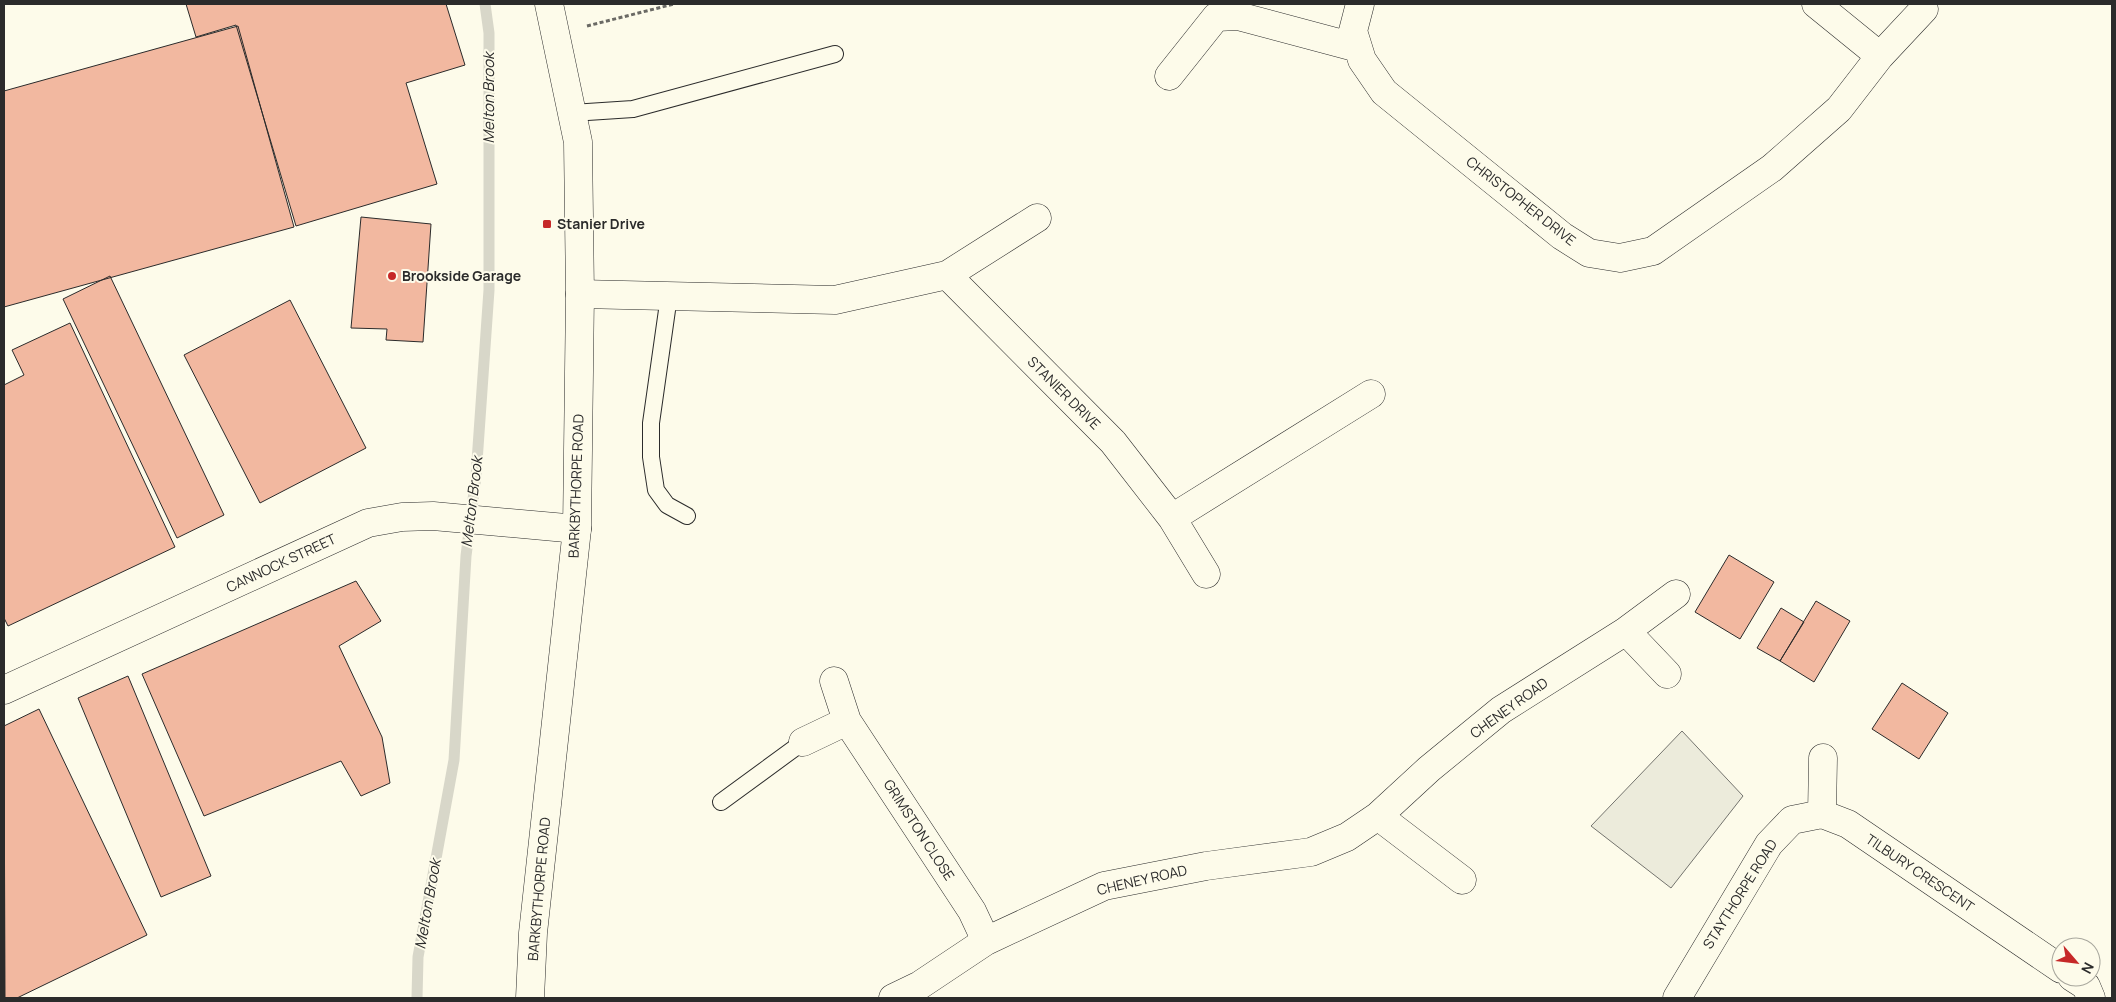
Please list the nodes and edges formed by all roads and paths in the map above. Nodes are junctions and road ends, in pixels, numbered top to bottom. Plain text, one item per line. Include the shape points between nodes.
1 (549, 4) edge
2 (674, 4) edge
3 (1360, 4) edge
4 (1816, 4) edge
5 (1924, 9) dead end
6 (555, 35) junction
7 (1358, 48) junction
8 (835, 54) dead end
9 (1880, 56) junction
10 (1170, 76) dead end
11 (572, 113) junction
12 (1037, 218) dead end
13 (947, 275) junction
14 (580, 294) junction
15 (669, 296) junction
16 (1372, 394) dead end
17 (687, 516) dead end
18 (1172, 518) junction
19 (577, 529) junction
20 (1206, 574) dead end
21 (1676, 594) dead end
22 (1626, 631) junction
23 (1667, 674) dead end
24 (834, 681) dead end
25 (4, 690) edge
26 (847, 721) junction
27 (802, 742) joint
28 (1823, 758) dead end
29 (722, 802) dead end
30 (1822, 814) junction
31 (1378, 816) junction
32 (1462, 880) dead end
33 (986, 941) junction
34 (2051, 962) edge
35 (530, 998) edge
36 (893, 998) edge
37 (1677, 998) edge

1 - 6 street, BARKBYTHORPE ROAD
2 - 6 path
3 - 7 street, CHRISTOPHER DRIVE via 1353,31
4 - 9 street
5 - 9 street, CHRISTOPHER DRIVE
6 - 11 street, BARKBYTHORPE ROAD
7 - 9 street, CHRISTOPHER DRIVE via 1362,60 1384,92 1562,236 1589,253 1620,258 1653,251 1772,168 1839,109
7 - 10 street via 1238,16 1216,17
8 - 11 lane via 633,109
11 - 14 street, BARKBYTHORPE ROAD via 578,142
12 - 13 street
13 - 15 street via 835,300
13 - 18 street, STANIER DRIVE via 1113,442
14 - 15 street
14 - 19 street, BARKBYTHORPE ROAD
15 - 17 lane via 651,423 651,457 656,490 666,505
16 - 18 street
18 - 20 street, STANIER DRIVE
19 - 25 street, CANNOCK STREET via 433,516 368,523
19 - 35 street, BARKBYTHORPE ROAD via 533,933
21 - 22 street, CHENEY ROAD
22 - 23 street
22 - 31 street, CHENEY ROAD via 1502,710 1428,769
24 - 26 street, GRIMSTON CLOSE
26 - 27 street
26 - 33 street, GRIMSTON CLOSE via 972,911
27 - 29 lane
28 - 30 street
30 - 34 street, TILBURY CRESCENT via 1848,824
30 - 37 street, STAYTHORPE ROAD via 1792,820 1769,844
31 - 32 street
31 - 33 street, CHENEY ROAD via 1347,837 1311,852 1206,866 1104,886
33 - 36 street, CHENEY ROAD via 920,985

